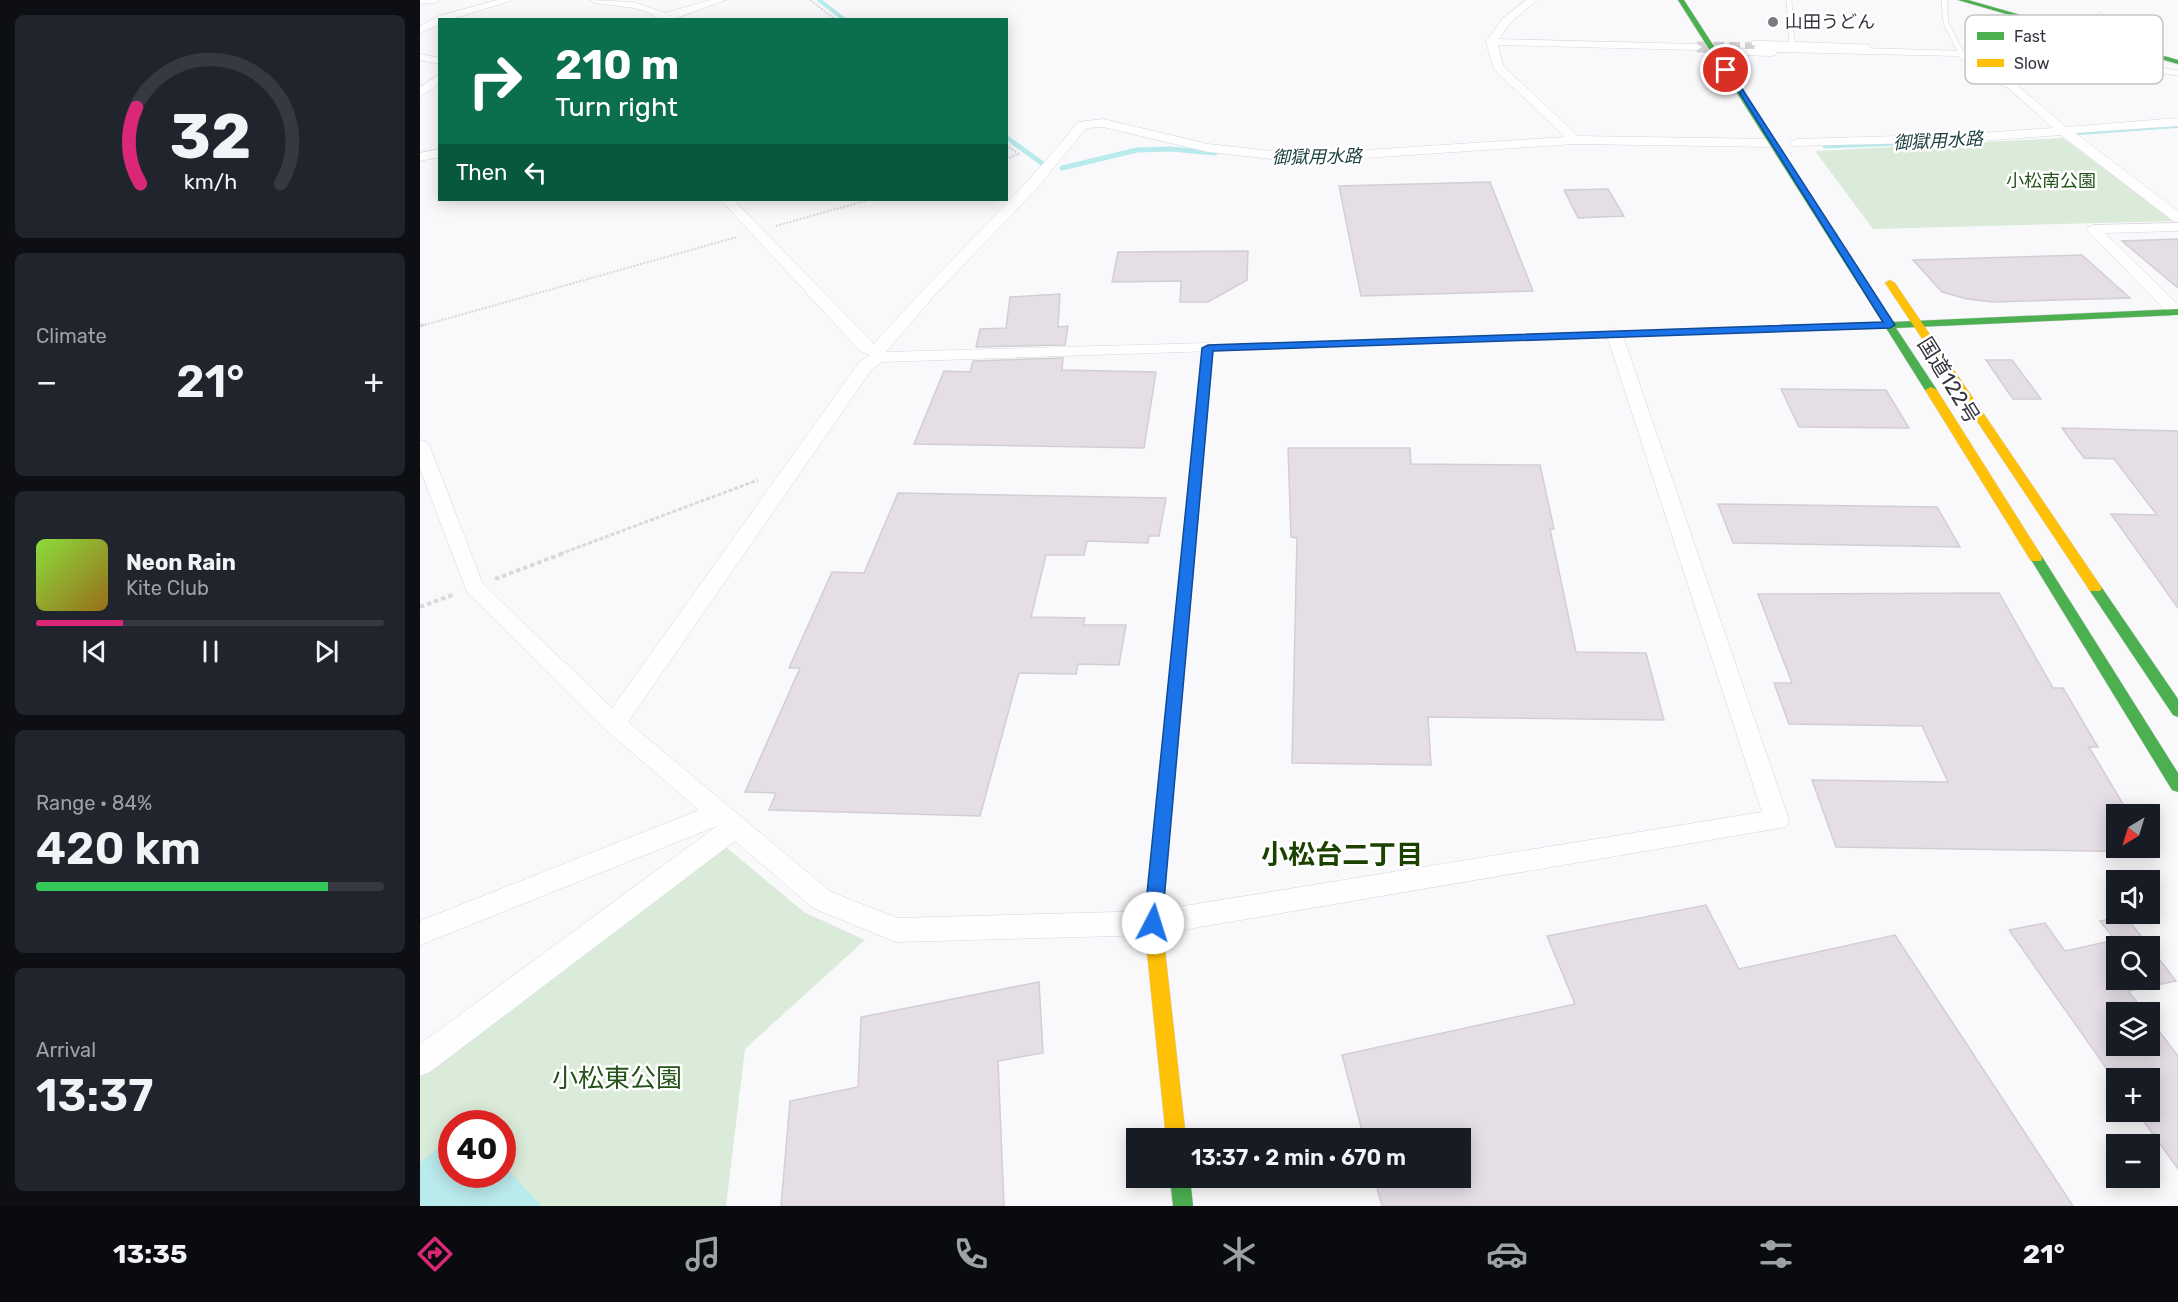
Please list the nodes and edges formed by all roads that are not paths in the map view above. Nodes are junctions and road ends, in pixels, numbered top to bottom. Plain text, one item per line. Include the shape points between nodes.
1 (435, 0) edge
2 (508, 0) edge
3 (595, 0) edge
4 (721, 0) edge
5 (1532, 0) edge
6 (1681, 0) edge
7 (1788, 0) edge
8 (1946, 0) edge
9 (1961, 0) edge
10 (1986, 0) edge
11 (420, 1) edge
12 (2014, 15) edge
13 (2039, 15) edge
14 (443, 18) edge
15 (665, 18) edge
16 (438, 21) edge
17 (420, 30) edge
18 (1491, 42) junction
19 (1592, 45) junction
20 (1792, 45) junction
21 (1696, 46) tunnel mouth
22 (1757, 46) joint
23 (1731, 47) joint
24 (1869, 50) junction
25 (1715, 51) junction
26 (2163, 51) edge
27 (1961, 53) junction
28 (1965, 53) edge
29 (2178, 55) edge
30 (1965, 56) edge
31 (421, 58) edge
32 (2163, 58) edge
33 (438, 61) edge
34 (2178, 62) edge
35 (1746, 70) dead end
36 (2163, 71) edge
37 (2178, 73) edge
38 (438, 79) edge
39 (2008, 84) edge
40 (420, 93) edge
41 (2178, 122) edge
42 (2064, 131) junction
43 (1575, 140) junction
44 (1773, 143) junction
45 (1796, 143) dead end
46 (438, 153) edge
47 (420, 157) edge
48 (728, 201) edge
49 (2178, 218) edge
50 (2178, 227) edge
51 (1885, 276) dead end
52 (2178, 313) edge
53 (1917, 323) junction
54 (1890, 325) junction
55 (1614, 333) junction
56 (1208, 348) junction
57 (878, 353) junction
58 (420, 445) edge
59 (2178, 711) edge
60 (614, 724) junction
61 (2178, 786) edge
62 (727, 820) junction
63 (1153, 923) junction
64 (420, 933) edge
65 (420, 1062) edge
66 (1175, 1128) edge
67 (1181, 1188) edge
68 (1183, 1206) edge

1 - 11 street
2 - 14 street
3 - 15 street via 632,5
4 - 15 street
5 - 18 street via 1497,31
6 - 25 main road, 国道122号
7 - 20 lane
8 - 27 lane via 1946,24
9 - 12 main road
10 - 13 main road
16 - 17 street
18 - 19 street
18 - 43 street via 1498,67
19 - 21 street
19 - 25 street via 1597,49
20 - 22 lane
20 - 24 lane
22 - 24 street
23 - 24 street via 1871,54
23 - 35 main road
24 - 27 street
25 - 44 main road, 国道122号
26 - 29 main road
27 - 28 lane
27 - 30 street
31 - 33 street
32 - 34 main road
36 - 37 lane
38 - 40 street
39 - 42 street
41 - 42 street
42 - 45 street
42 - 49 street
43 - 44 street
43 - 57 street via 1335,156 1272,155 1208,148 1103,123 1082,125 1055,162 910,310
44 - 54 main road, 国道122号
46 - 47 street
48 - 57 street via 866,348
50 - 52 street via 2093,229
51 - 53 main road, 国道122号
52 - 53 main road
53 - 54 main road
53 - 59 main road, 国道122号
54 - 55 main road
54 - 61 main road, 国道122号
55 - 56 main road
55 - 63 street via 1777,820
56 - 57 street
56 - 63 main road
57 - 60 street
58 - 60 street via 474,587
60 - 62 street
62 - 63 street via 822,900 896,930
62 - 64 street
62 - 65 street
63 - 66 main road
67 - 68 main road

